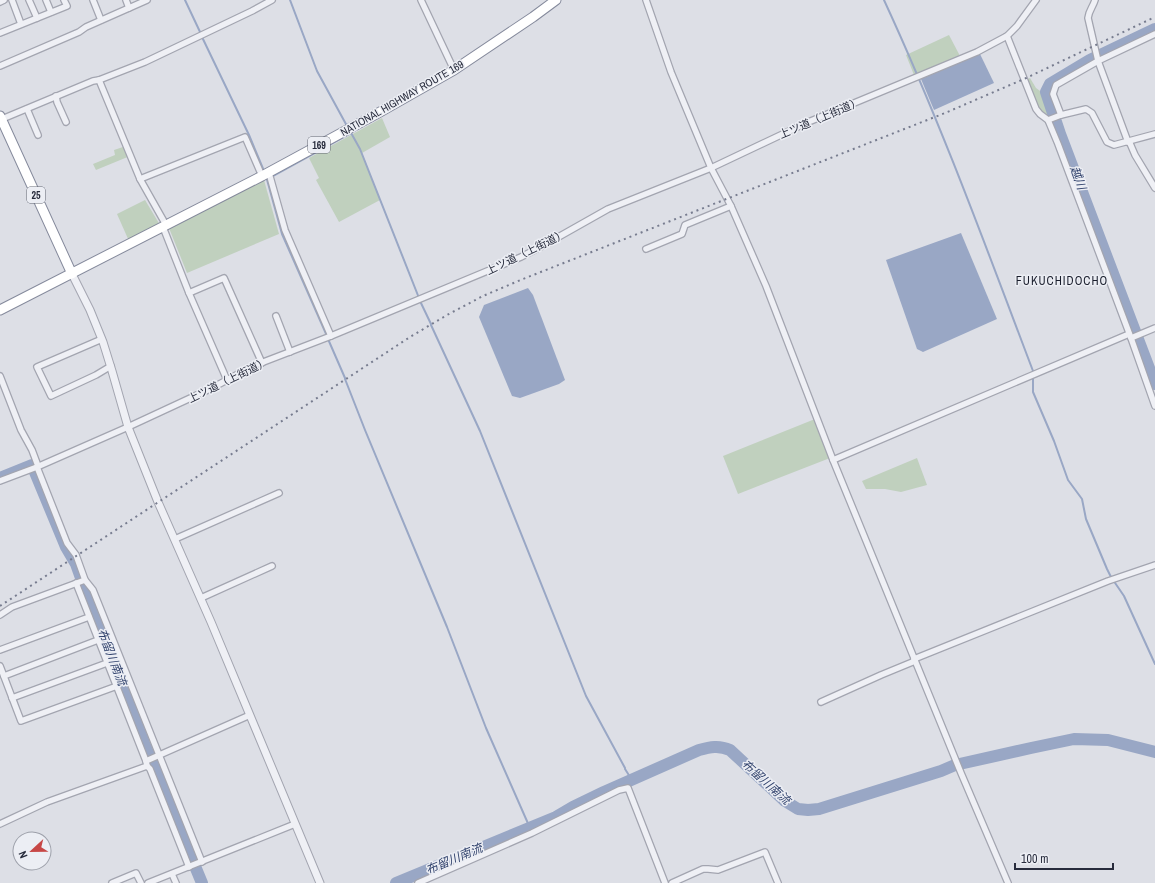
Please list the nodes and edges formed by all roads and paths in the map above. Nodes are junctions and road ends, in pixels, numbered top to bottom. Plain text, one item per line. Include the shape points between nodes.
1 (4, 0) edge
2 (12, 0) edge
3 (29, 0) edge
4 (46, 0) edge
5 (64, 0) edge
6 (92, 0) edge
7 (126, 0) edge
8 (147, 0) edge
9 (272, 0) edge
10 (421, 0) edge
11 (556, 0) edge
12 (646, 0) edge
13 (1036, 0) edge
14 (1095, 0) edge
15 (0, 2) edge
16 (129, 8) junction
17 (51, 12) junction
18 (37, 18) junction
19 (101, 20) junction
20 (22, 24) junction
21 (0, 33) edge
22 (1155, 34) edge
23 (1007, 36) junction
24 (1098, 61) junction
25 (0, 66) edge
26 (454, 70) junction
27 (99, 80) junction
28 (56, 96) junction
29 (27, 109) junction
30 (1061, 115) junction
31 (1048, 120) junction
32 (1, 121) edge
33 (66, 122) dead end
34 (1155, 134) edge
35 (38, 135) dead end
36 (1129, 141) junction
37 (711, 168) junction
38 (265, 175) junction
39 (140, 179) junction
40 (1155, 188) edge
41 (731, 206) junction
42 (165, 226) junction
43 (646, 249) dead end
44 (72, 274) junction
45 (189, 293) junction
46 (0, 310) edge
47 (276, 316) dead end
48 (1155, 328) edge
49 (331, 336) junction
50 (1130, 336) junction
51 (102, 339) junction
52 (290, 352) junction
53 (262, 363) junction
54 (111, 366) junction
55 (0, 376) edge
56 (227, 380) junction
57 (1155, 406) edge
58 (128, 427) junction
59 (833, 460) junction
60 (38, 466) junction
61 (0, 481) edge
62 (279, 493) dead end
63 (175, 539) junction
64 (1155, 565) edge
65 (272, 566) dead end
66 (86, 580) junction
67 (76, 583) junction
68 (201, 598) junction
69 (0, 615) edge
70 (89, 617) junction
71 (98, 640) junction
72 (0, 650) edge
73 (914, 660) junction
74 (108, 663) junction
75 (0, 666) edge
76 (4, 676) junction
77 (117, 686) junction
78 (12, 698) junction
79 (821, 702) dead end
80 (250, 715) junction
81 (158, 756) junction
82 (146, 764) junction
83 (0, 824) edge
84 (295, 824) junction
85 (202, 862) junction
86 (189, 867) junction
87 (172, 874) junction
88 (112, 883) edge
89 (141, 883) edge
90 (148, 883) edge
91 (176, 883) edge
92 (320, 883) edge
93 (418, 883) edge
94 (665, 883) edge
95 (672, 883) edge
96 (778, 883) edge
97 (1008, 883) edge

1 - 15 street
2 - 20 street
3 - 18 street
4 - 17 street
5 - 17 street via 66,6
6 - 19 street
7 - 16 street
8 - 16 street
9 - 27 street via 145,62
10 - 26 street
11 - 26 highway, NATIONAL HIGHWAY ROUTE 169 / 169
12 - 37 street via 671,72
13 - 23 street, 上ツ道（上街道）
14 - 24 street via 1088,12 1088,18
16 - 19 street
17 - 18 street
18 - 20 street
19 - 25 street
20 - 21 street
22 - 24 street
23 - 31 street via 1036,109
23 - 37 street, 上ツ道（上街道） via 977,52 806,123
24 - 30 street via 1056,86 1053,94
24 - 36 street
26 - 38 highway, NATIONAL HIGHWAY ROUTE 169 / 169
27 - 28 street
27 - 39 street
28 - 29 street
28 - 33 street
29 - 32 street
29 - 35 street
30 - 31 street
30 - 36 street via 1086,109 1092,113 1107,142 1114,145
31 - 50 street
32 - 44 highway, 25
34 - 36 street
36 - 40 street
37 - 41 street
37 - 49 street, 上ツ道（上街道） via 608,208 521,257
38 - 39 street via 245,137
38 - 42 highway, NATIONAL HIGHWAY ROUTE 169 / 169
38 - 49 street via 285,230
39 - 42 street
41 - 43 street via 685,225 682,234
41 - 59 street via 766,286
42 - 44 highway, NATIONAL HIGHWAY ROUTE 169 / 169
42 - 45 street
44 - 46 highway, NATIONAL HIGHWAY ROUTE 169
44 - 51 street
45 - 53 street via 224,278
45 - 56 street
47 - 52 street
48 - 50 street
49 - 52 street, 上ツ道（上街道）
50 - 57 street
50 - 59 street
51 - 54 street
51 - 54 street via 37,367 51,396
52 - 53 street, 上ツ道（上街道）
53 - 56 street, 上ツ道（上街道）
54 - 58 street
55 - 60 street
56 - 58 street, 上ツ道（上街道）
58 - 60 street, 上ツ道（上街道）
58 - 63 street
59 - 73 street
60 - 61 street, 上ツ道（上街道）
60 - 66 street via 67,543 76,556
62 - 63 street
63 - 68 street
64 - 73 street via 1108,581
65 - 68 street
66 - 67 street
66 - 81 street via 93,590
67 - 69 street
67 - 70 street
68 - 80 street
70 - 71 street
70 - 72 street
71 - 74 street
71 - 76 street
73 - 79 street
73 - 97 street
74 - 77 street
74 - 78 street
75 - 76 street
76 - 78 street
77 - 78 street via 21,721
77 - 82 street
80 - 81 street
80 - 84 street
81 - 82 street
81 - 85 street
82 - 83 street via 47,802
82 - 86 street via 150,768
84 - 85 street
84 - 92 street
85 - 86 street
86 - 87 street
87 - 90 street
87 - 91 street
88 - 89 street via 136,873
93 - 94 street via 628,788
95 - 96 street via 703,869 718,870 765,852

